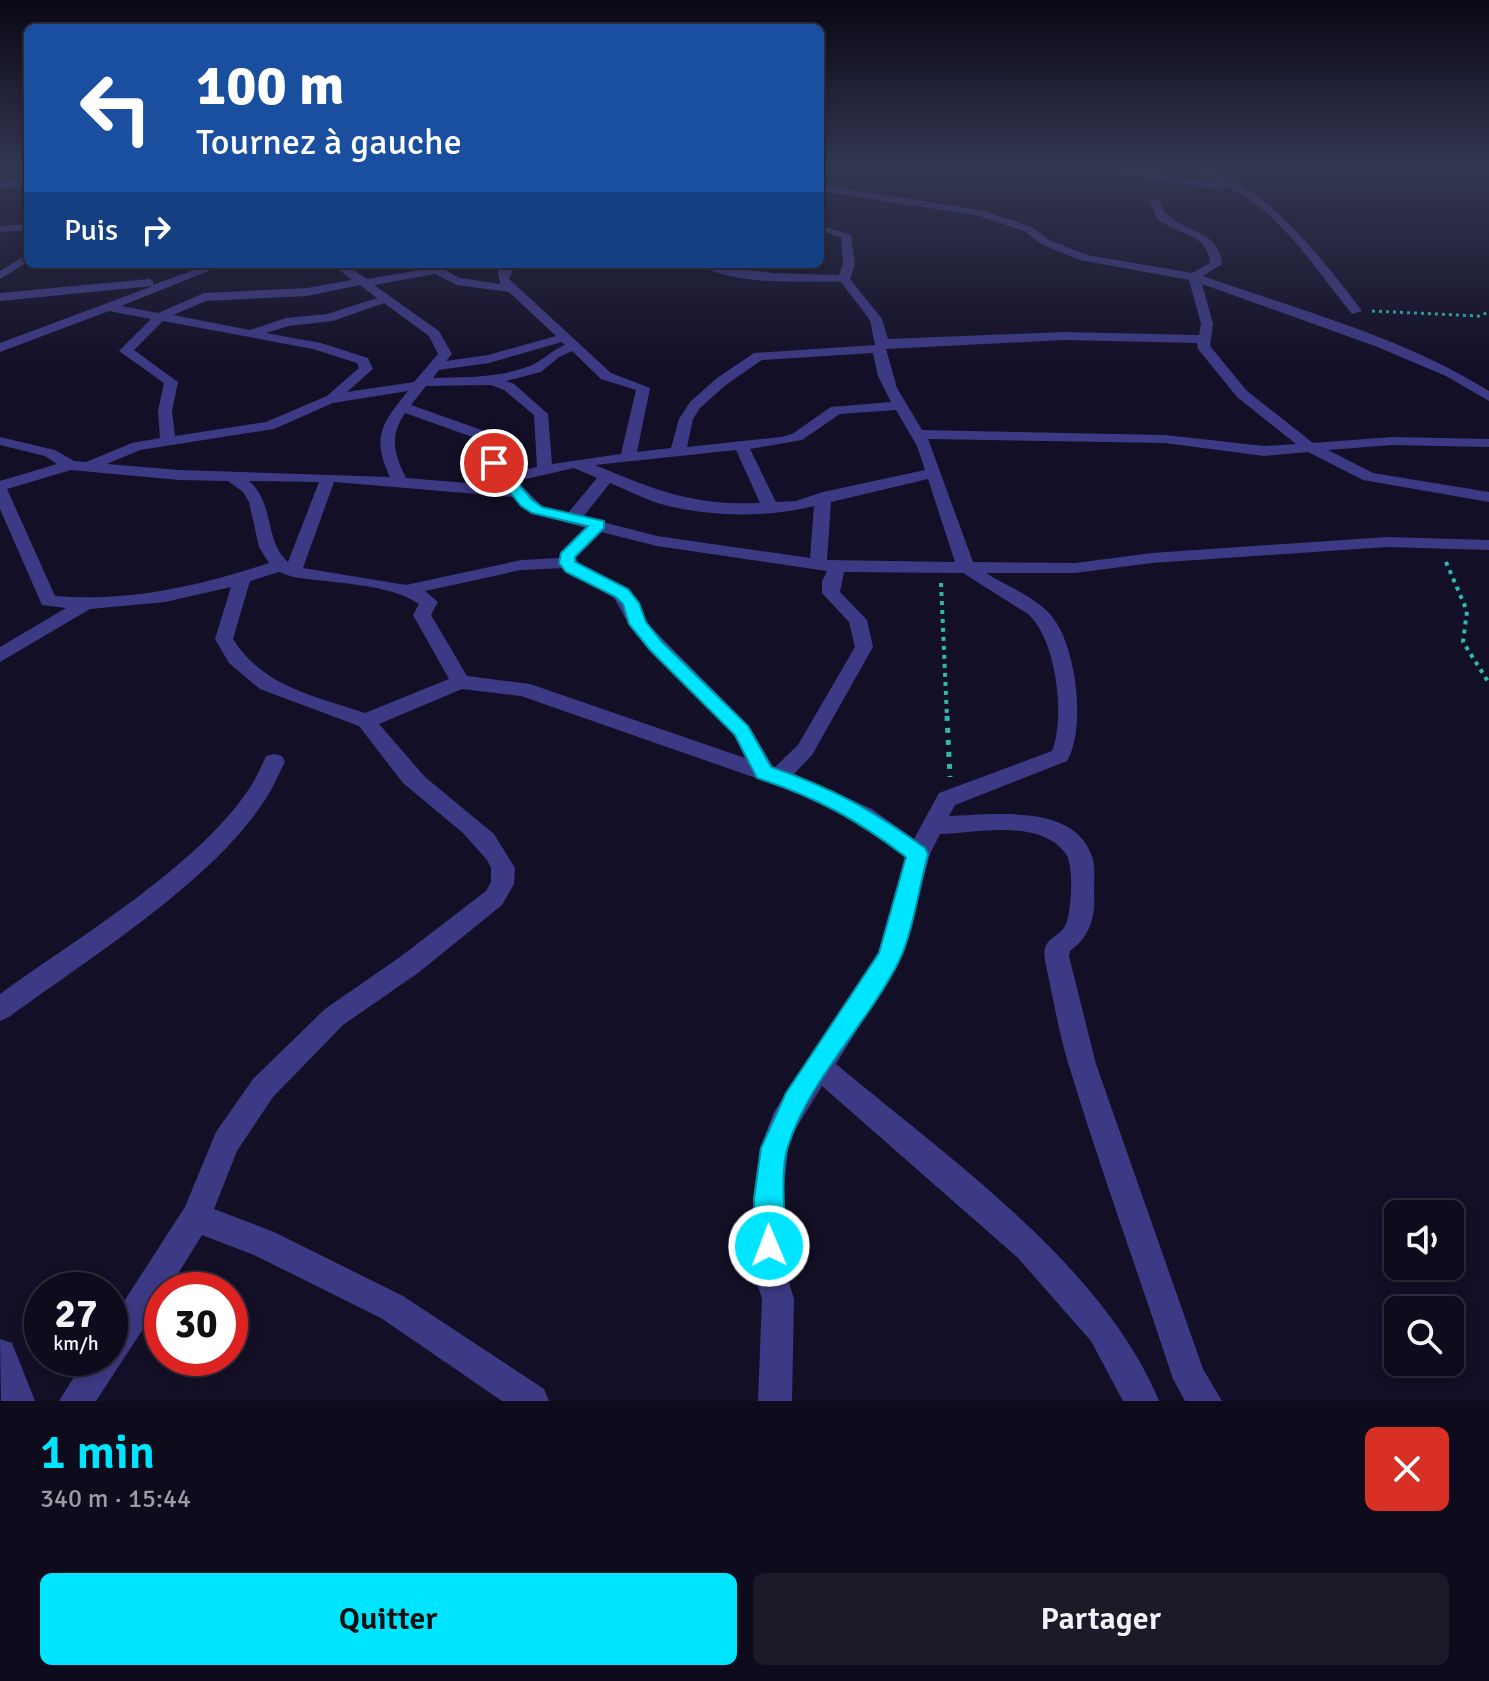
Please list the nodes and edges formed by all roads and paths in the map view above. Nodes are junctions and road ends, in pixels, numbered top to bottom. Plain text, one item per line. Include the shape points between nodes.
1 (840, 233) edge
2 (1034, 233) edge
3 (1197, 233) edge
4 (1290, 233) edge
5 (24, 260) edge
6 (209, 268) edge
7 (344, 268) edge
8 (425, 268) edge
9 (431, 268) edge
10 (507, 268) edge
11 (715, 268) edge
12 (0, 276) edge
13 (1194, 277) junction
14 (844, 279) junction
15 (177, 280) junction
16 (364, 282) junction
17 (512, 289) junction
18 (0, 297) edge
19 (388, 298) junction
20 (108, 307) junction
21 (1356, 311) joint
22 (1489, 312) edge
23 (161, 316) junction
24 (251, 334) junction
25 (1206, 339) junction
26 (571, 342) junction
27 (881, 346) junction
28 (0, 348) edge
29 (434, 367) junction
30 (492, 381) junction
31 (420, 384) junction
32 (1489, 397) edge
33 (330, 399) junction
34 (898, 406) junction
35 (402, 407) junction
36 (916, 434) junction
37 (0, 441) edge
38 (168, 442) junction
39 (1489, 443) edge
40 (741, 445) junction
41 (1308, 446) junction
42 (678, 452) junction
43 (628, 458) junction
44 (575, 463) junction
45 (70, 465) junction
46 (89, 466) junction
47 (545, 470) junction
48 (933, 473) junction
49 (231, 475) junction
50 (607, 476) junction
51 (328, 478) junction
52 (400, 482) junction
53 (511, 485) junction
54 (0, 488) edge
55 (823, 497) junction
56 (1489, 497) edge
57 (771, 508) junction
58 (573, 518) junction
59 (599, 524) junction
60 (1435, 545) junction
61 (1489, 545) edge
62 (567, 563) junction
63 (828, 566) junction
64 (940, 566) junction
65 (965, 566) junction
66 (286, 569) junction
67 (242, 578) junction
68 (407, 590) junction
69 (84, 605) junction
70 (0, 656) edge
71 (460, 682) junction
72 (1489, 683) edge
73 (366, 721) junction
74 (274, 762) dead end
75 (771, 775) junction
76 (947, 799) junction
77 (933, 826) junction
78 (918, 854) junction
79 (0, 1009) edge
80 (819, 1066) junction
81 (196, 1217) junction
82 (128, 1325) edge
83 (0, 1355) edge
84 (93, 1376) edge
85 (18, 1401) edge
86 (76, 1401) edge
87 (532, 1401) edge
88 (775, 1401) edge
89 (1142, 1401) edge
90 (1205, 1401) edge

1 - 14 street via 846,235 849,264
2 - 13 street via 1084,258
3 - 13 street via 1215,254 1216,264
4 - 21 street
5 - 12 street
6 - 15 street
7 - 16 street
8 - 16 street
9 - 17 street via 457,281
10 - 17 street via 502,276
11 - 14 street
13 - 25 street
13 - 32 street via 1380,343 1451,373
14 - 27 street via 876,319
15 - 18 street
15 - 20 street
16 - 19 street
16 - 23 street via 307,292 221,294
17 - 26 street
19 - 24 street via 329,318 286,322
19 - 29 street via 434,334 445,354
20 - 23 street
20 - 28 street
21 - 22 path via 1479,316
23 - 24 street
23 - 38 street via 126,351 171,382 165,411
24 - 33 street via 363,361 366,369
25 - 27 street via 1065,336
25 - 41 street via 1203,346 1242,394
26 - 29 street
26 - 30 street via 536,369
26 - 43 street via 606,376 643,388
27 - 34 street via 879,362
27 - 42 street via 759,356 695,405
29 - 31 street
30 - 31 street
30 - 47 street via 509,387 541,414
31 - 33 street
31 - 35 street
33 - 38 street via 269,426
34 - 36 street
34 - 40 street via 836,410 797,437
35 - 52 street via 383,447
35 - 53 street via 485,436 494,463
36 - 41 street via 1165,439 1253,451
36 - 48 street
37 - 45 street via 50,453
38 - 46 street via 137,446
39 - 41 street
40 - 42 street
40 - 57 street
41 - 56 street via 1369,477
42 - 43 street
43 - 44 street
44 - 47 street
44 - 50 street
45 - 46 street
45 - 54 street
46 - 49 street
47 - 53 street
48 - 55 street
48 - 65 street
49 - 51 street
49 - 66 street via 251,490 269,555
50 - 57 street via 665,500
50 - 58 street
51 - 52 street
51 - 66 street
52 - 53 street
53 - 58 street via 537,510
54 - 69 street via 48,601
55 - 57 street
55 - 63 street
58 - 59 street
59 - 62 street via 567,556
59 - 63 street via 657,541
60 - 61 street
60 - 65 street via 1387,542 1075,568
60 - 72 path via 1467,611 1463,642
62 - 68 street via 521,565
62 - 75 street via 622,593 647,635 742,731
63 - 64 street
63 - 75 street via 831,593 858,620 864,647 805,750
64 - 65 street
64 - 76 path via 952,767
65 - 76 street via 1019,599 1050,626 1070,700 1060,756
66 - 67 street
66 - 68 street
67 - 69 street via 133,603
67 - 73 street via 224,639 234,659 251,676 291,696
68 - 71 street via 429,602 422,615 425,625 439,640
69 - 70 street
71 - 73 street
71 - 75 street via 523,689
73 - 81 street via 416,783 468,822 492,849 504,872 503,884 494,898 431,948 334,1017 263,1088 226,1142
74 - 79 street via 268,781 198,857
75 - 78 street via 864,815
76 - 77 street
77 - 78 street
77 - 90 street via 1020,822 1046,827 1067,839 1081,856 1083,906 1075,934 1059,945 1056,956 1082,1064 1190,1379
78 - 80 street via 889,957
80 - 88 street via 784,1122 772,1160 768,1199 769,1270 778,1299
80 - 89 street via 1029,1247 1102,1330
81 - 82 street
81 - 87 street via 263,1243 392,1307
83 - 85 street
84 - 86 street

